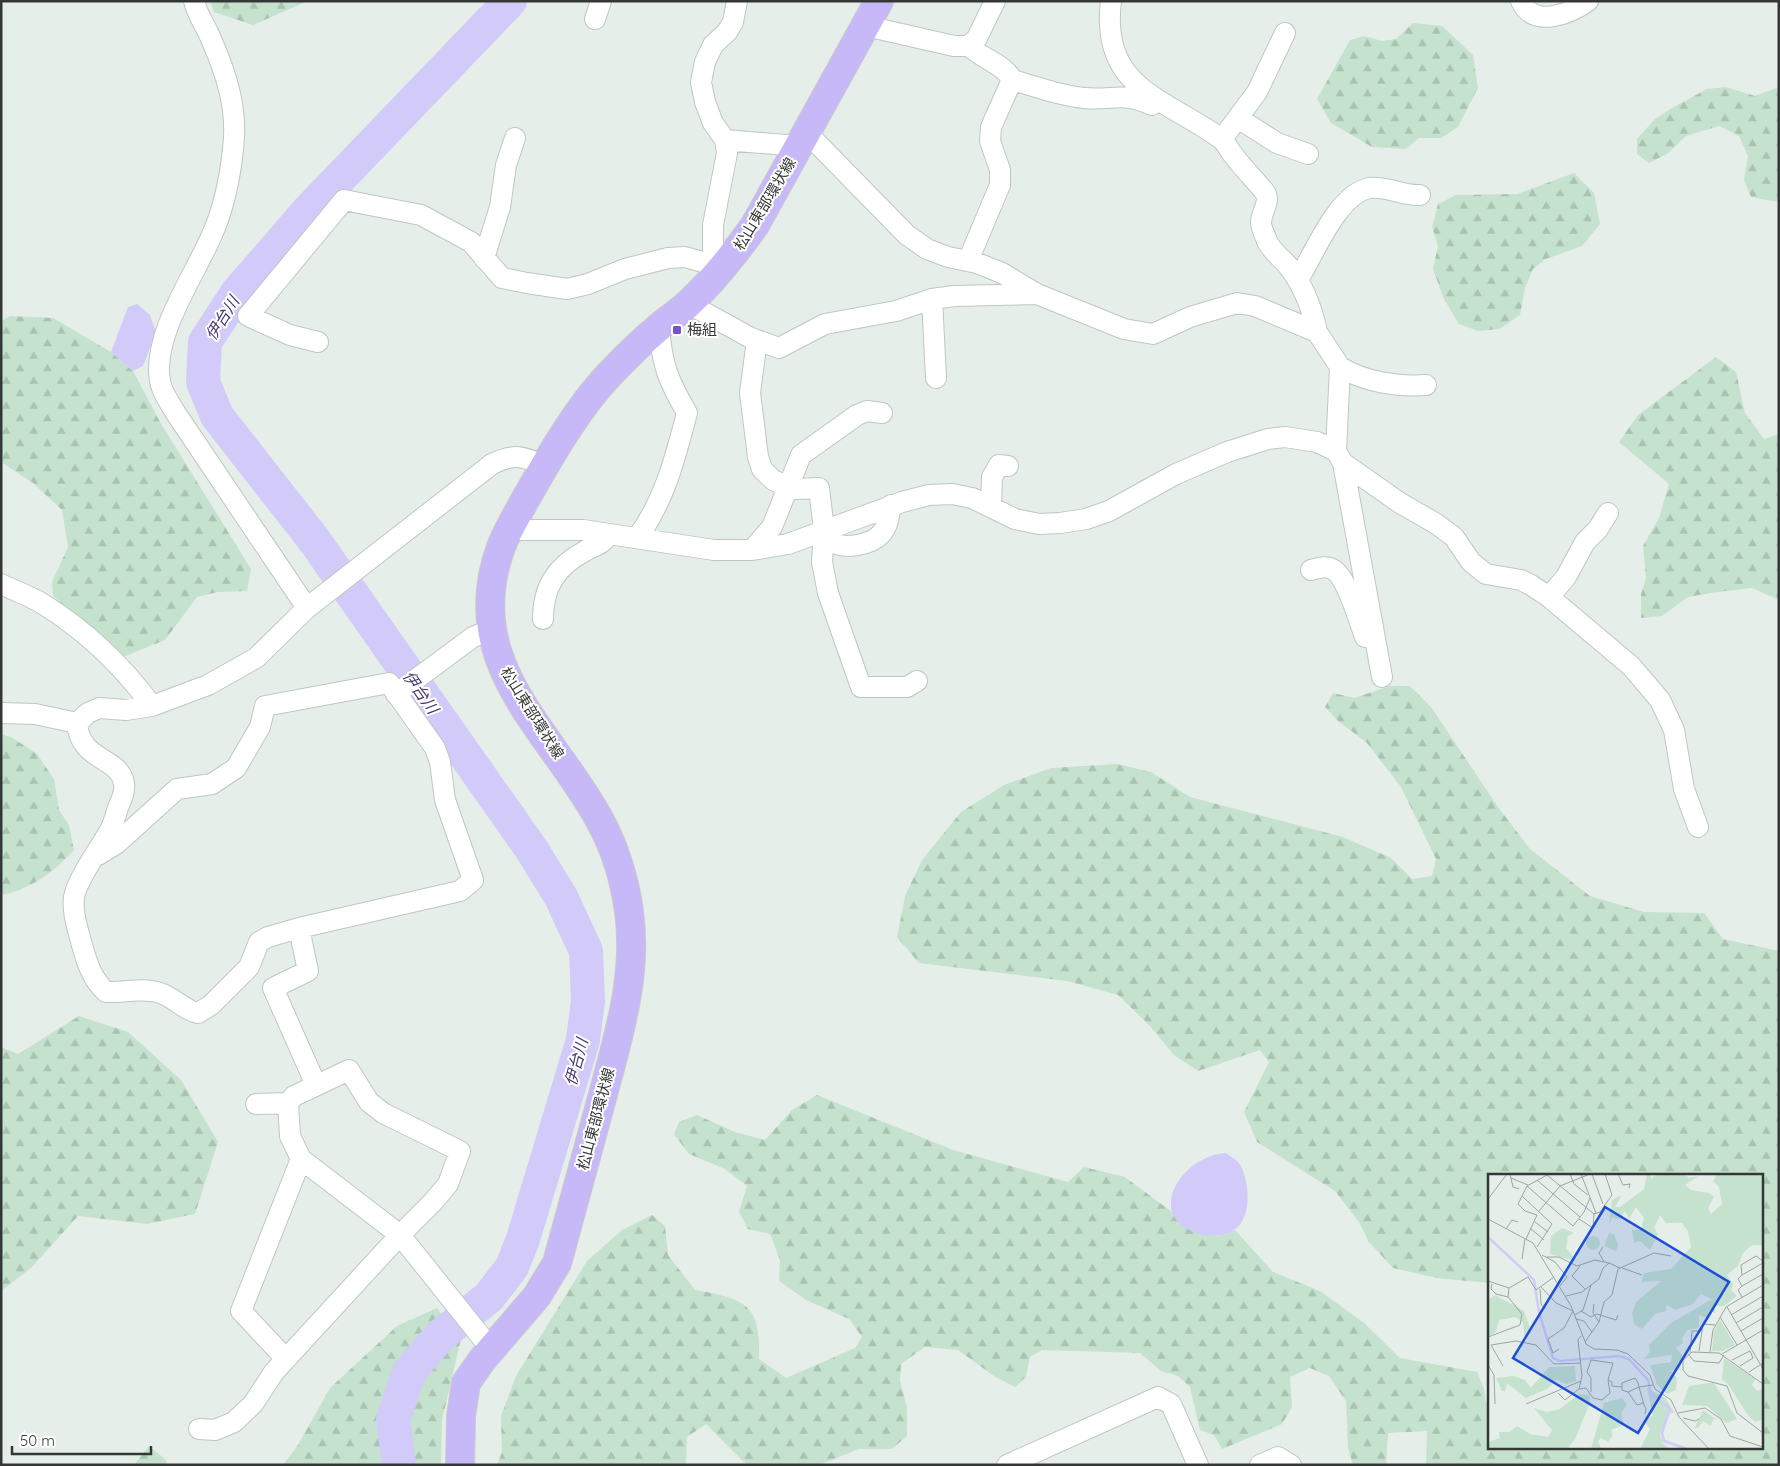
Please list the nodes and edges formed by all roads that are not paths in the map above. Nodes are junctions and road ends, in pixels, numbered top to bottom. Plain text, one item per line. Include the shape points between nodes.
1 (194, 1) edge
2 (738, 1) edge
3 (879, 1) edge
4 (995, 1) edge
5 (1111, 1) edge
6 (1521, 1) edge
7 (1588, 1) edge
8 (866, 26) junction
9 (1285, 33) dead end
10 (969, 46) junction
11 (1012, 80) junction
12 (1171, 108) junction
13 (1238, 118) junction
14 (515, 138) dead end
15 (803, 139) junction
16 (1222, 139) junction
17 (725, 140) junction
18 (1308, 154) dead end
19 (1420, 194) dead end
20 (484, 258) junction
21 (968, 261) junction
22 (716, 268) junction
23 (1298, 280) junction
24 (1038, 294) junction
25 (932, 299) junction
26 (689, 304) junction
27 (659, 327) junction
28 (1317, 332) junction
29 (757, 340) junction
30 (318, 342) dead end
31 (1340, 367) junction
32 (936, 378) dead end
33 (1426, 385) dead end
34 (882, 413) dead end
35 (1340, 457) junction
36 (544, 466) junction
37 (1008, 466) dead end
38 (788, 486) junction
39 (891, 506) junction
40 (991, 507) junction
41 (1608, 513) dead end
42 (508, 530) junction
43 (824, 530) junction
44 (609, 534) junction
45 (637, 538) junction
46 (752, 550) junction
47 (1312, 570) dead end
48 (1, 584) edge
49 (1550, 597) junction
50 (307, 608) junction
51 (543, 619) dead end
52 (490, 630) junction
53 (917, 681) dead end
54 (399, 692) junction
55 (152, 706) junction
56 (1, 713) edge
57 (77, 723) junction
58 (1698, 827) dead end
59 (94, 858) junction
60 (299, 928) junction
61 (316, 1086) junction
62 (288, 1103) junction
63 (256, 1104) dead end
64 (301, 1159) junction
65 (400, 1235) junction
66 (483, 1339) junction
67 (286, 1360) junction
68 (199, 1429) dead end
69 (460, 1465) edge
70 (1007, 1465) edge
71 (1198, 1465) edge
72 (1260, 1465) edge
73 (1291, 1465) edge

1 - 50 street via 232,95 233,148 226,188 212,235 160,351 160,382 208,461
2 - 17 street via 733,22 713,46 705,62 701,82 704,102
3 - 8 main road, 松山東部環状線
4 - 10 street via 977,38
5 - 12 street via 1112,40 1125,73 1133,83
6 - 7 street via 1533,15 1547,18 1576,10
8 - 10 street via 954,46
8 - 15 main road, 松山東部環状線
9 - 13 street via 1257,92
10 - 11 street via 979,56 1008,71
11 - 12 street via 1064,95 1135,97 1162,110
11 - 21 street via 991,127 990,141 1000,170 1000,185
12 - 16 street
13 - 16 street
13 - 18 street via 1277,143
14 - 20 street via 506,165 500,207
15 - 17 street
15 - 21 street via 907,235 934,252
15 - 22 main road, 松山東部環状線 via 755,225 733,256
16 - 23 street via 1251,178 1266,192 1268,200 1261,224 1269,246
17 - 22 street via 727,153 713,225
19 - 23 street via 1406,196 1385,188 1370,188 1356,193 1340,208
20 - 22 street via 502,278 567,289 668,258 685,257
20 - 30 street via 471,242 421,215 344,200 248,316 290,335
21 - 24 street via 1002,273
22 - 26 main road, 松山東部環状線
23 - 28 street via 1312,309
24 - 25 street
24 - 28 street via 1124,329 1153,334 1190,317 1238,303 1255,306
25 - 29 street via 896,311 826,324 779,348
25 - 32 street
26 - 27 main road, 松山東部環状線
26 - 29 street
27 - 36 main road, 松山東部環状線 via 592,395
27 - 45 street via 668,380 687,413 670,478 652,518
28 - 31 street
29 - 38 street via 750,393 758,457 762,469 773,480
31 - 33 street via 1374,380 1407,386
31 - 35 street
34 - 38 street via 867,411 857,415 809,448 801,455
35 - 40 street via 1317,442 1285,436 1227,452 1176,474 1109,511 1086,519 1039,524 1015,519
35 - 47 street via 1380,670 1341,578 1324,566
35 - 49 street via 1400,503 1454,537 1471,562 1486,574 1521,580
36 - 42 main road, 松山東部環状線
36 - 50 street via 525,457 508,456 492,464
37 - 40 street via 999,465 992,477
38 - 43 street via 794,489 818,488
38 - 46 street via 772,527
39 - 40 street via 929,495 952,494 972,498
39 - 43 street
39 - 43 street via 881,535 864,544 843,545 830,540
41 - 49 street
42 - 44 street via 583,530
42 - 52 main road, 松山東部環状線 via 492,579
43 - 46 street via 788,544
43 - 53 street via 822,562 828,593 861,687 907,687
44 - 45 street
44 - 51 street via 603,544 576,556 555,575 545,593
45 - 46 street via 714,550
48 - 55 street via 42,604 99,645 132,679
49 - 58 street via 1630,666 1660,700 1674,730 1684,789
50 - 55 street via 256,658 208,685
52 - 54 street via 473,636
52 - 66 main road, 松山東部環状線 via 508,679 599,818 622,881 632,939 620,1027 558,1264 537,1296
54 - 59 street via 389,682 265,706 260,727 236,768 212,784 177,789 116,844
54 - 60 street via 435,748 445,800 473,880 460,891
55 - 57 street via 126,710 99,708
56 - 57 street via 35,714
57 - 59 street via 83,745 109,763 124,783 111,828
59 - 60 street via 75,894 73,912 88,965 97,984 106,992 148,990 162,993 187,1011 198,1013 211,1005 249,967 259,942
60 - 61 street via 308,971 273,988
61 - 62 street via 294,1096
61 - 65 street via 348,1070 369,1102 383,1113 460,1151 448,1184
62 - 63 street
62 - 64 street via 290,1136
64 - 65 street
64 - 67 street via 241,1311
65 - 66 street
65 - 67 street
66 - 69 main road, 松山東部環状線 via 466,1384 461,1416
67 - 68 street via 234,1422 215,1430
70 - 71 street via 1158,1398 1171,1404
72 - 73 street via 1278,1457

